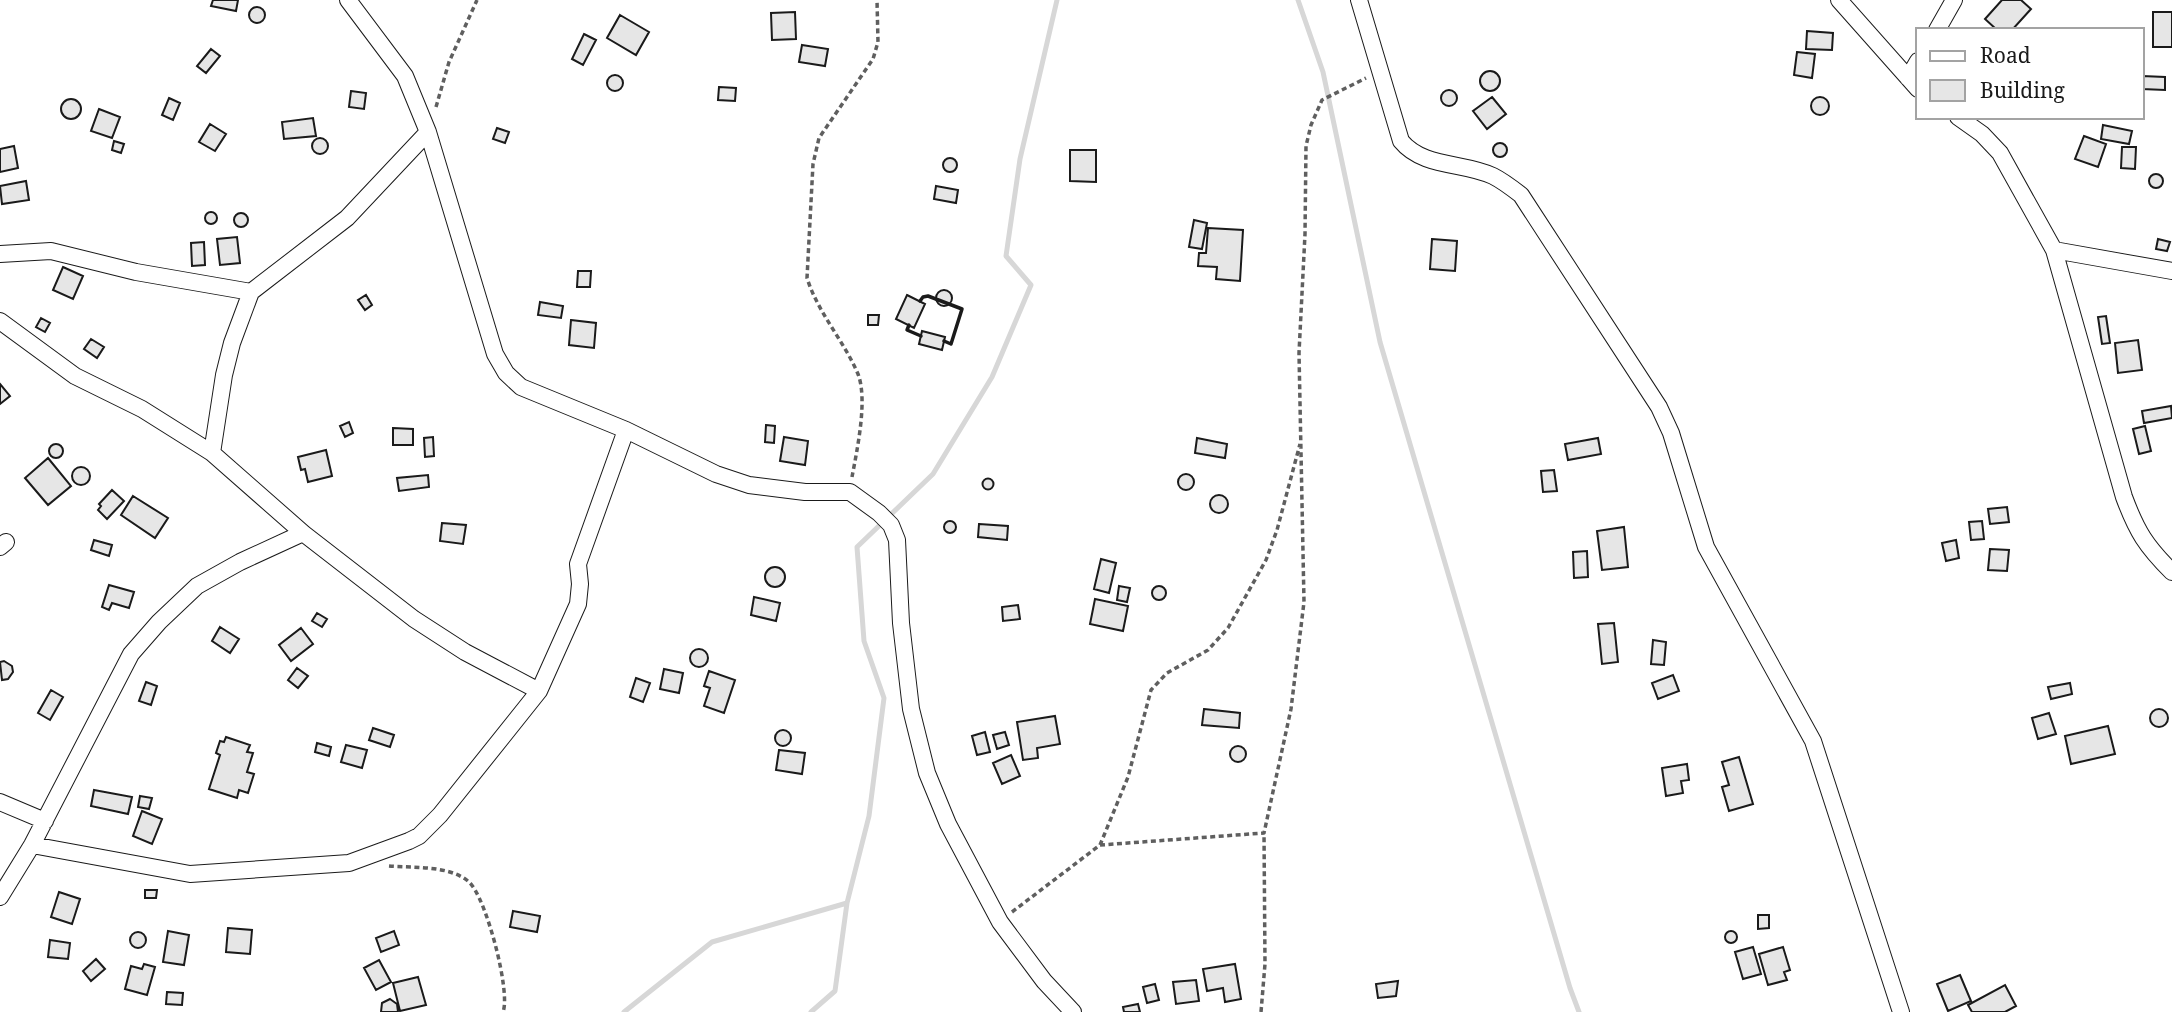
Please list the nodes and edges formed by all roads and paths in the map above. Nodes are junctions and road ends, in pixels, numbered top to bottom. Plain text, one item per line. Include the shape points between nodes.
1 (348, 0) edge
2 (477, 0) edge
3 (877, 0) edge
4 (1360, 0) edge
5 (1839, 0) edge
6 (1954, 0) edge
7 (1938, 28) edge
8 (1913, 83) edge
9 (1348, 86) dead end
10 (1961, 119) edge
11 (428, 132) junction
12 (2054, 250) junction
13 (0, 254) edge
14 (2172, 271) edge
15 (251, 292) junction
16 (0, 321) edge
17 (626, 430) junction
18 (1301, 439) junction
19 (212, 453) junction
20 (850, 492) junction
21 (303, 533) junction
22 (2172, 572) edge
23 (539, 691) junction
24 (0, 802) edge
25 (45, 821) junction
26 (1264, 833) junction
27 (33, 845) junction
28 (1100, 845) junction
29 (389, 866) dead end
30 (0, 897) edge
31 (1000, 922) junction
32 (503, 1012) edge
33 (1073, 1012) edge
34 (1261, 1012) edge
35 (1901, 1012) edge

1 - 11 street via 405,76
2 - 11 path via 449,62
3 - 20 path via 878,42 873,59 819,138 813,164 807,278 858,375 861,394
4 - 35 street via 1401,141 1410,152 1491,175 1521,195 1659,407 1706,547 1813,741
5 - 8 street
6 - 7 street
9 - 18 path via 1322,100 1306,146 1298,353
10 - 12 street via 2000,153
11 - 15 street via 347,218
11 - 17 street via 495,354 506,373 521,387
12 - 14 street
12 - 22 street via 2128,508 2136,528
13 - 15 street via 51,251 136,272
15 - 19 street via 232,343
16 - 19 street via 75,376 142,409
17 - 20 street via 748,485
17 - 23 street via 578,564 578,604
18 - 26 path via 1304,603 1291,709
18 - 28 path via 1270,550 1228,628 1208,650 1167,673 1151,690 1128,777
19 - 21 street
20 - 31 street via 891,525 897,540 911,709 927,774
21 - 23 street via 414,619
21 - 25 street via 197,586 159,622 131,654
23 - 27 street via 428,828 409,841 349,863 190,874
24 - 25 street
25 - 27 street
26 - 28 path
26 - 34 path
27 - 30 street
28 - 31 path
29 - 32 path via 454,874 480,895 505,983
31 - 33 street

